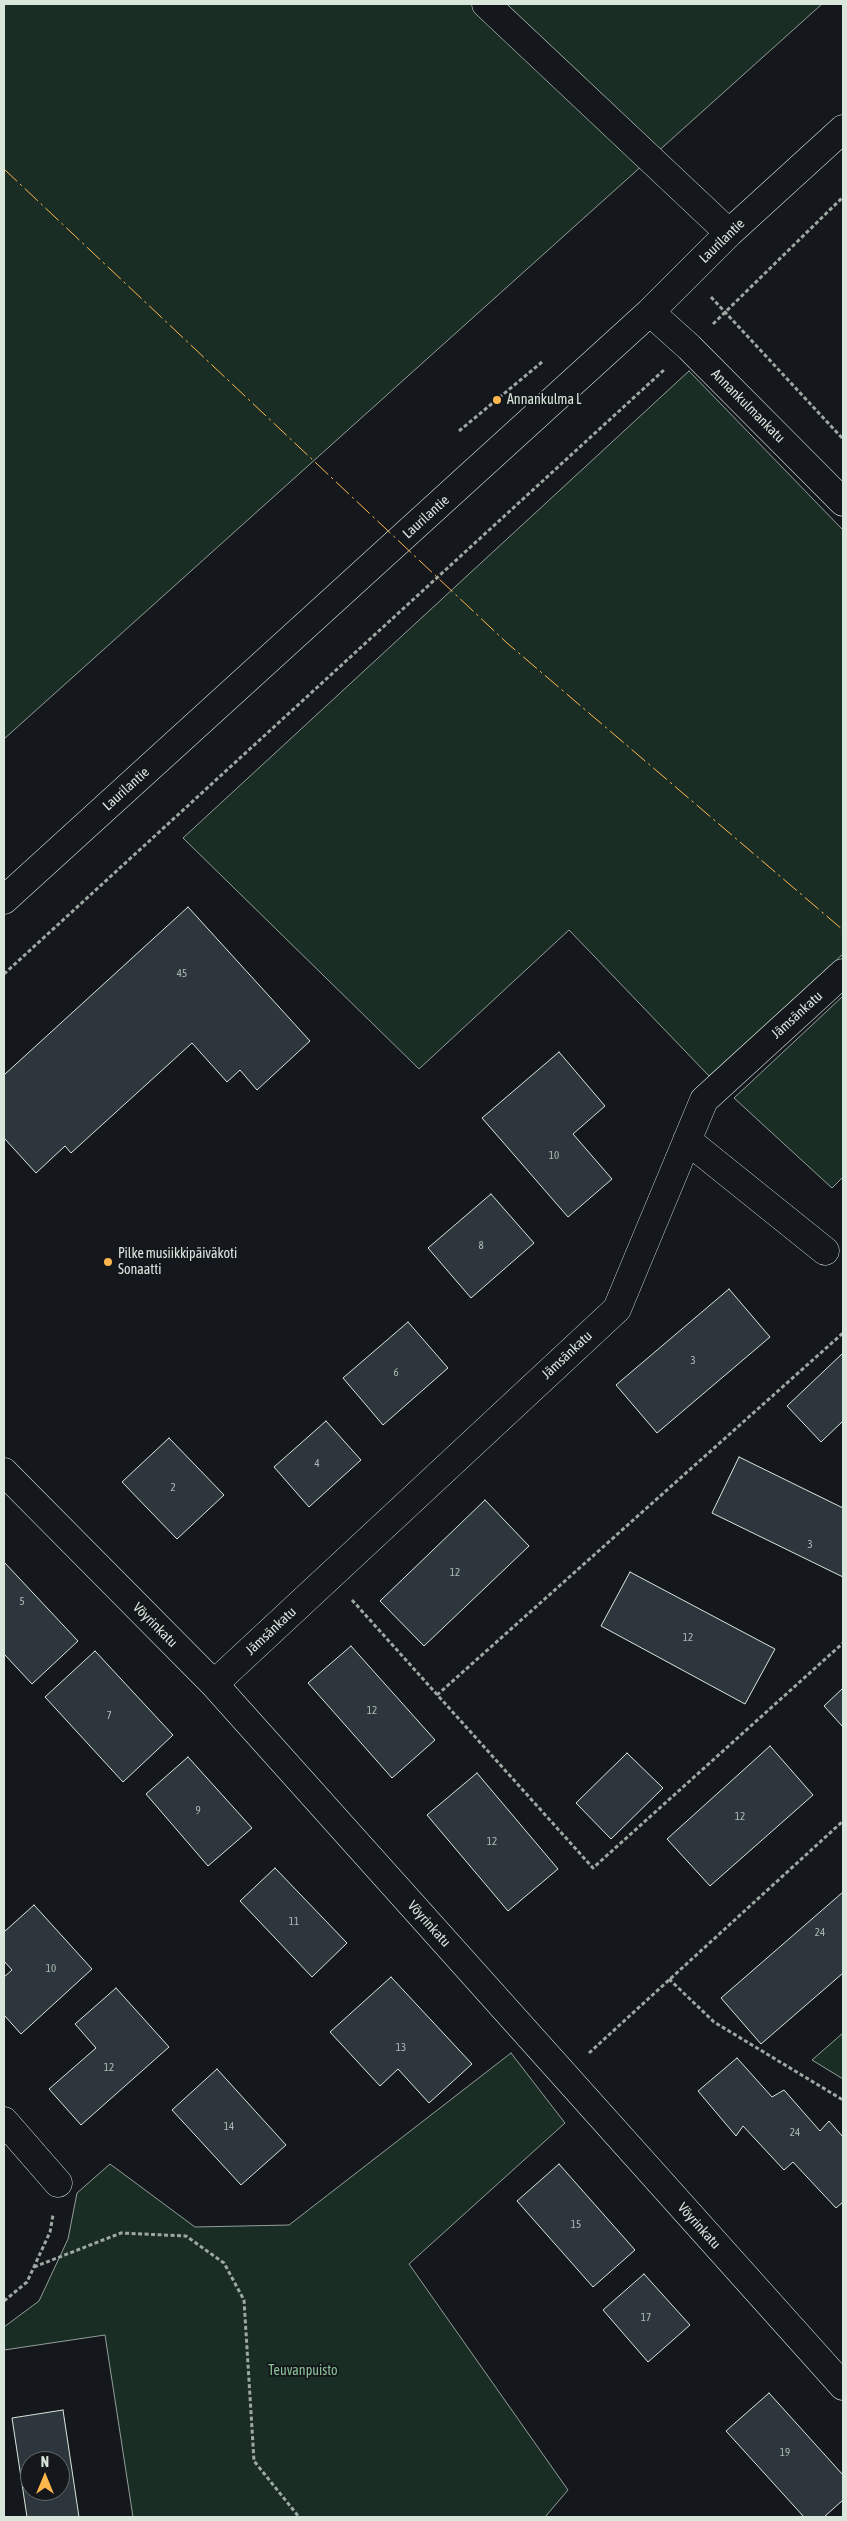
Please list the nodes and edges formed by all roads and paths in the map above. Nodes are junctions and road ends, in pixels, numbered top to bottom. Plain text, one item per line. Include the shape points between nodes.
1 (486, 4) edge
2 (843, 128) edge
3 (843, 197) edge
4 (729, 233) junction
5 (726, 311) junction
6 (650, 312) junction
7 (689, 347) junction
8 (547, 357) dead end
9 (460, 431) dead end
10 (843, 439) edge
11 (843, 502) edge
12 (4, 900) edge
13 (843, 973) edge
14 (4, 974) edge
15 (688, 1140) junction
16 (825, 1251) dead end
17 (843, 1333) edge
18 (4, 1472) edge
19 (330, 1576) junction
20 (843, 1642) edge
21 (214, 1684) junction
22 (437, 1695) junction
23 (843, 1821) edge
24 (670, 1979) junction
25 (564, 2076) junction
26 (843, 2100) edge
27 (4, 2121) edge
28 (58, 2183) joint
29 (34, 2268) junction
30 (4, 2301) edge
31 (843, 2386) edge
32 (298, 2517) edge

1 - 4 street
2 - 4 street, Laurilantie
3 - 5 path
4 - 6 street, Laurilantie
5 - 7 path
5 - 10 path
6 - 7 street, Annankulmankatu
6 - 12 street, Laurilantie
7 - 11 street, Annankulmankatu
7 - 14 path
8 - 9 path
13 - 15 street, Jämsänkatu via 704,1100
15 - 16 street
15 - 19 street, Jämsänkatu via 617,1309
17 - 22 path
18 - 21 street, Vöyrinkatu
19 - 21 street, Jämsänkatu
19 - 22 path
20 - 22 path via 592,1868
21 - 25 street, Vöyrinkatu
23 - 24 path
24 - 25 path
24 - 26 path via 714,2022
25 - 31 street, Vöyrinkatu
27 - 28 street
28 - 29 path via 50,2232
29 - 30 path via 26,2282
29 - 32 path via 121,2234 186,2236 224,2263 244,2300 254,2461

